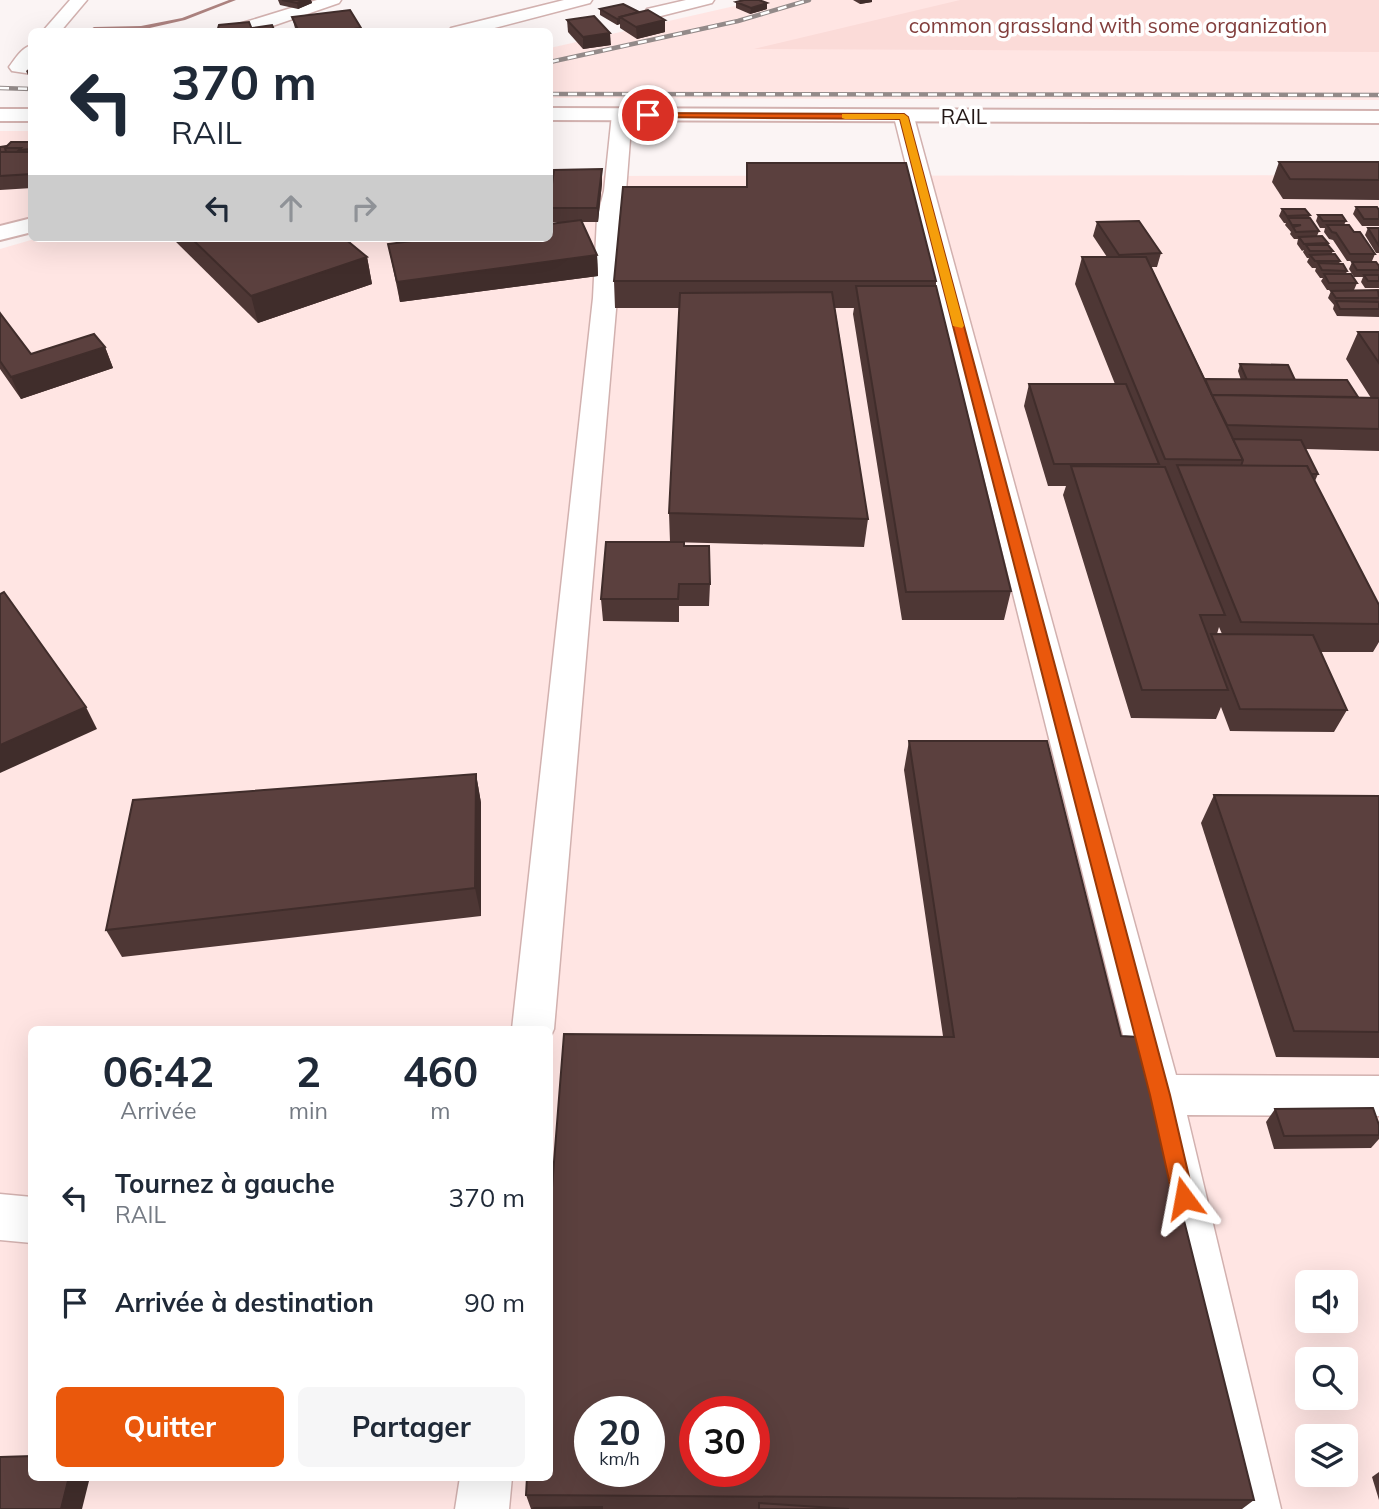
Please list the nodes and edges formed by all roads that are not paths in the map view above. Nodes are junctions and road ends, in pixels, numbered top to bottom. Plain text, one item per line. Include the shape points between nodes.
1 (79, 0) edge
2 (333, 0) edge
3 (502, 0) edge
4 (584, 0) edge
5 (706, 0) edge
6 (653, 13) edge
7 (527, 16) junction
8 (54, 28) edge
9 (249, 28) edge
10 (474, 28) edge
11 (553, 114) edge
12 (622, 114) junction
13 (0, 115) edge
14 (28, 115) edge
15 (904, 117) junction
16 (1379, 117) edge
17 (28, 226) edge
18 (0, 233) edge
19 (533, 1026) edge
20 (1160, 1095) junction
21 (1379, 1096) edge
22 (0, 1217) edge
23 (28, 1220) edge
24 (486, 1481) edge
25 (482, 1509) edge
26 (1254, 1509) edge

1 - 8 street
2 - 9 street
3 - 7 street
4 - 7 street
5 - 6 street
7 - 10 street
11 - 12 main road, RAIL
12 - 15 main road, RAIL
12 - 19 street via 608,218 602,326
13 - 14 main road
15 - 16 main road, RAIL
15 - 20 street
17 - 18 main road
20 - 21 street
20 - 26 street
22 - 23 street
24 - 25 street

